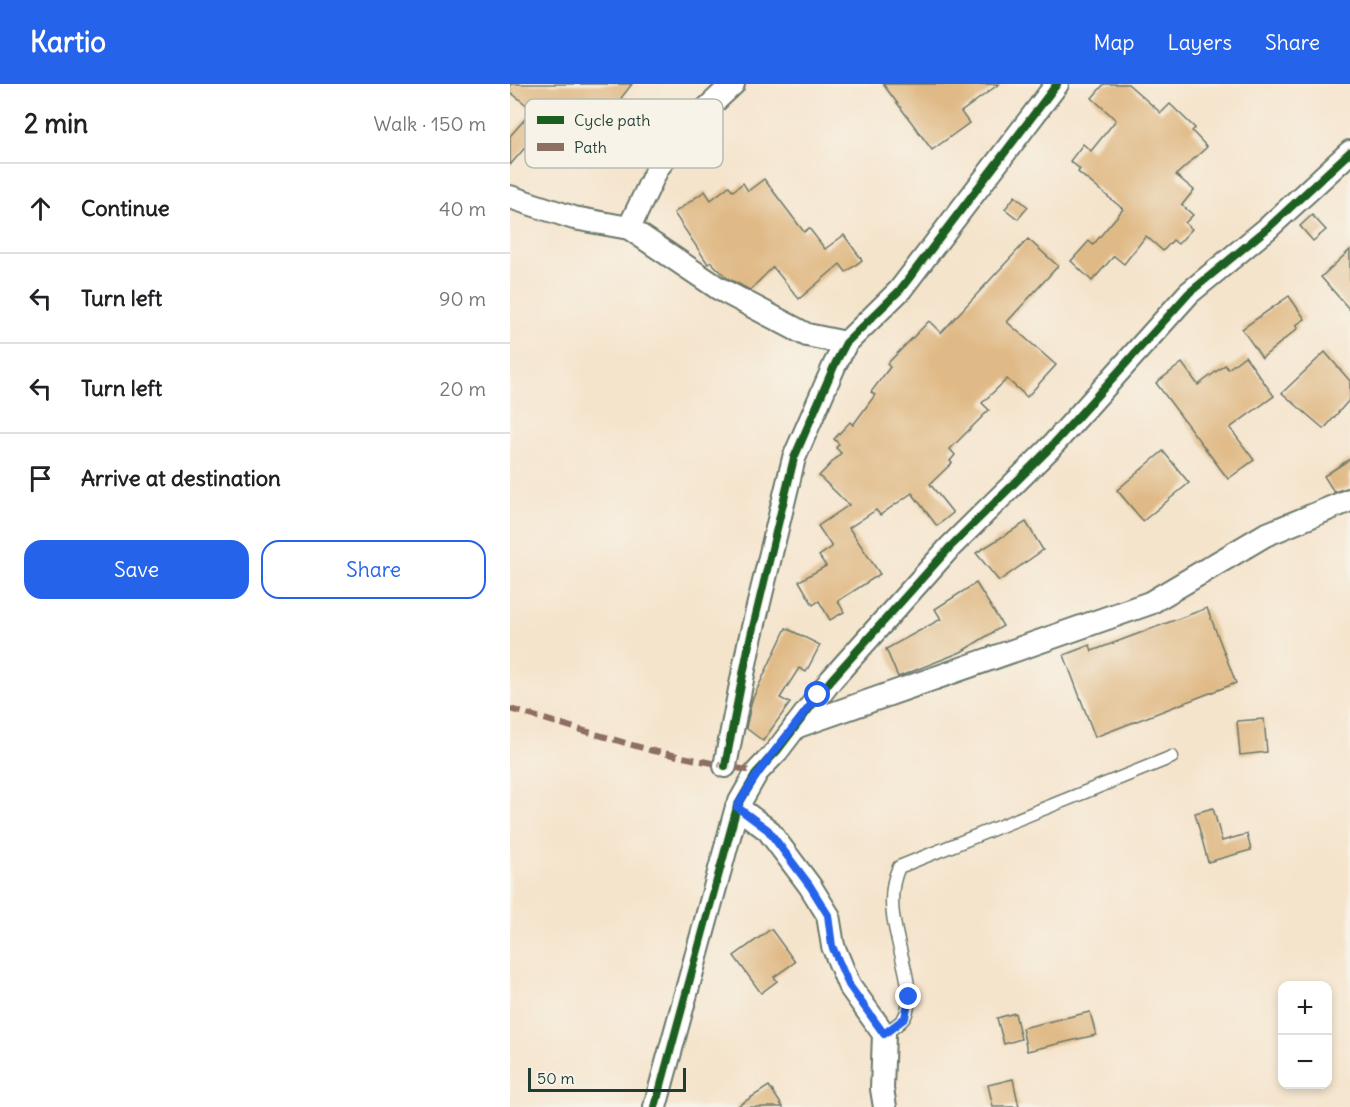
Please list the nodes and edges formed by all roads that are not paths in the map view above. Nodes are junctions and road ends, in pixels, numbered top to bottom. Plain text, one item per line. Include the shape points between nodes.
1 (733, 84) edge
2 (1057, 84) edge
3 (717, 99) edge
4 (1350, 152) edge
5 (658, 168) edge
6 (510, 197) edge
7 (629, 228) junction
8 (846, 343) junction
9 (1350, 500) edge
10 (795, 727) junction
11 (1172, 757) dead end
12 (725, 766) dead end
13 (737, 807) junction
14 (884, 1034) junction
15 (655, 1107) edge
16 (885, 1107) edge

1 - 3 street
2 - 8 street via 900,290
4 - 10 street via 1268,228 1189,293 1049,449 911,589
5 - 7 street
6 - 7 street via 574,218
7 - 8 street via 718,288 807,335
8 - 12 street via 794,458 749,644
9 - 10 street via 1265,535 1150,603
10 - 13 street via 758,772
11 - 14 lane via 899,867 893,879 892,915 909,997 905,1018
13 - 14 street via 768,830 810,886 828,915 832,946 849,985
13 - 15 street
14 - 16 street

